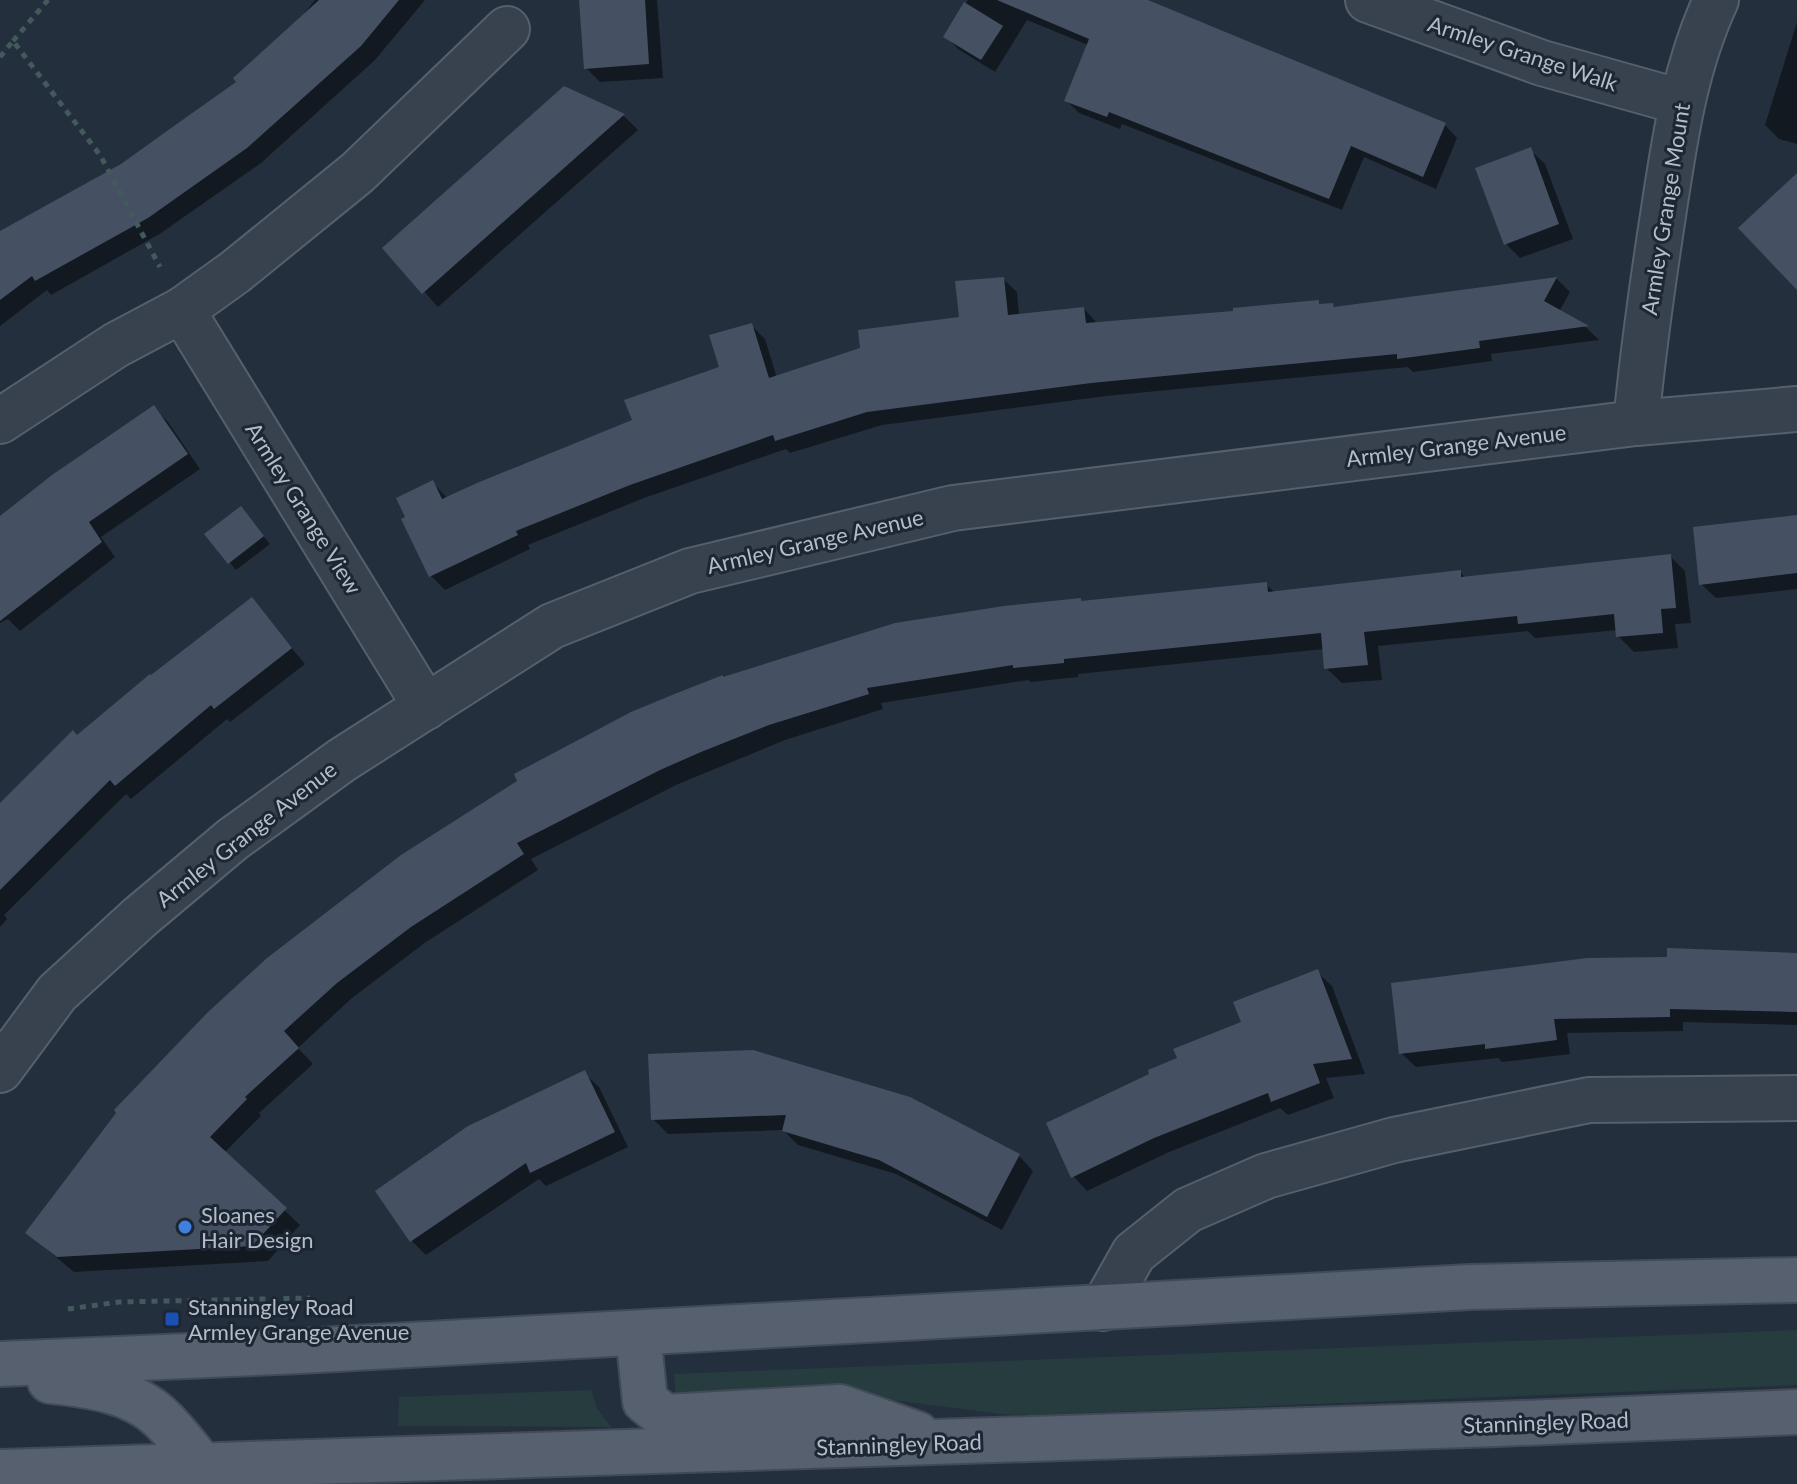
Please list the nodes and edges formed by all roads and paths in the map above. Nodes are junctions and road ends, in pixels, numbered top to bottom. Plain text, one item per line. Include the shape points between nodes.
1 (48, 0) edge
2 (1368, 0) edge
3 (1716, 0) edge
4 (507, 29) dead end
5 (13, 41) junction
6 (0, 57) edge
7 (1681, 102) junction
8 (182, 310) junction
9 (1797, 409) edge
10 (0, 421) edge
11 (1636, 423) junction
12 (426, 707) junction
13 (0, 1070) edge
14 (1797, 1098) edge
15 (1797, 1280) edge
16 (1103, 1308) junction
17 (638, 1333) junction
18 (0, 1364) edge
19 (0, 1376) edge
20 (1797, 1412) edge
21 (942, 1442) junction
22 (202, 1466) junction
23 (0, 1472) edge

1 - 5 path
2 - 7 street, Armley Grange Walk via 1542,63
3 - 7 street, Armley Grange Mount
4 - 8 street via 357,173
5 - 6 path
5 - 8 path via 100,155
7 - 11 street, Armley Grange Mount
8 - 10 street via 116,345
8 - 12 street, Armley Grange View
9 - 11 street, Armley Grange Avenue
11 - 12 street, Armley Grange Avenue via 953,508 818,539 690,571 552,626
12 - 13 street, Armley Grange Avenue via 233,839 140,917 57,993
14 - 16 street via 1589,1100 1394,1140 1266,1176 1188,1210 1134,1253
15 - 16 main road via 1470,1287
16 - 17 main road
17 - 18 main road
17 - 21 main road via 645,1401 665,1417 840,1407
19 - 22 main road via 93,1386 142,1403
20 - 21 main road, Stanningley Road
21 - 22 main road, Stanningley Road
22 - 23 main road, Stanningley Road

